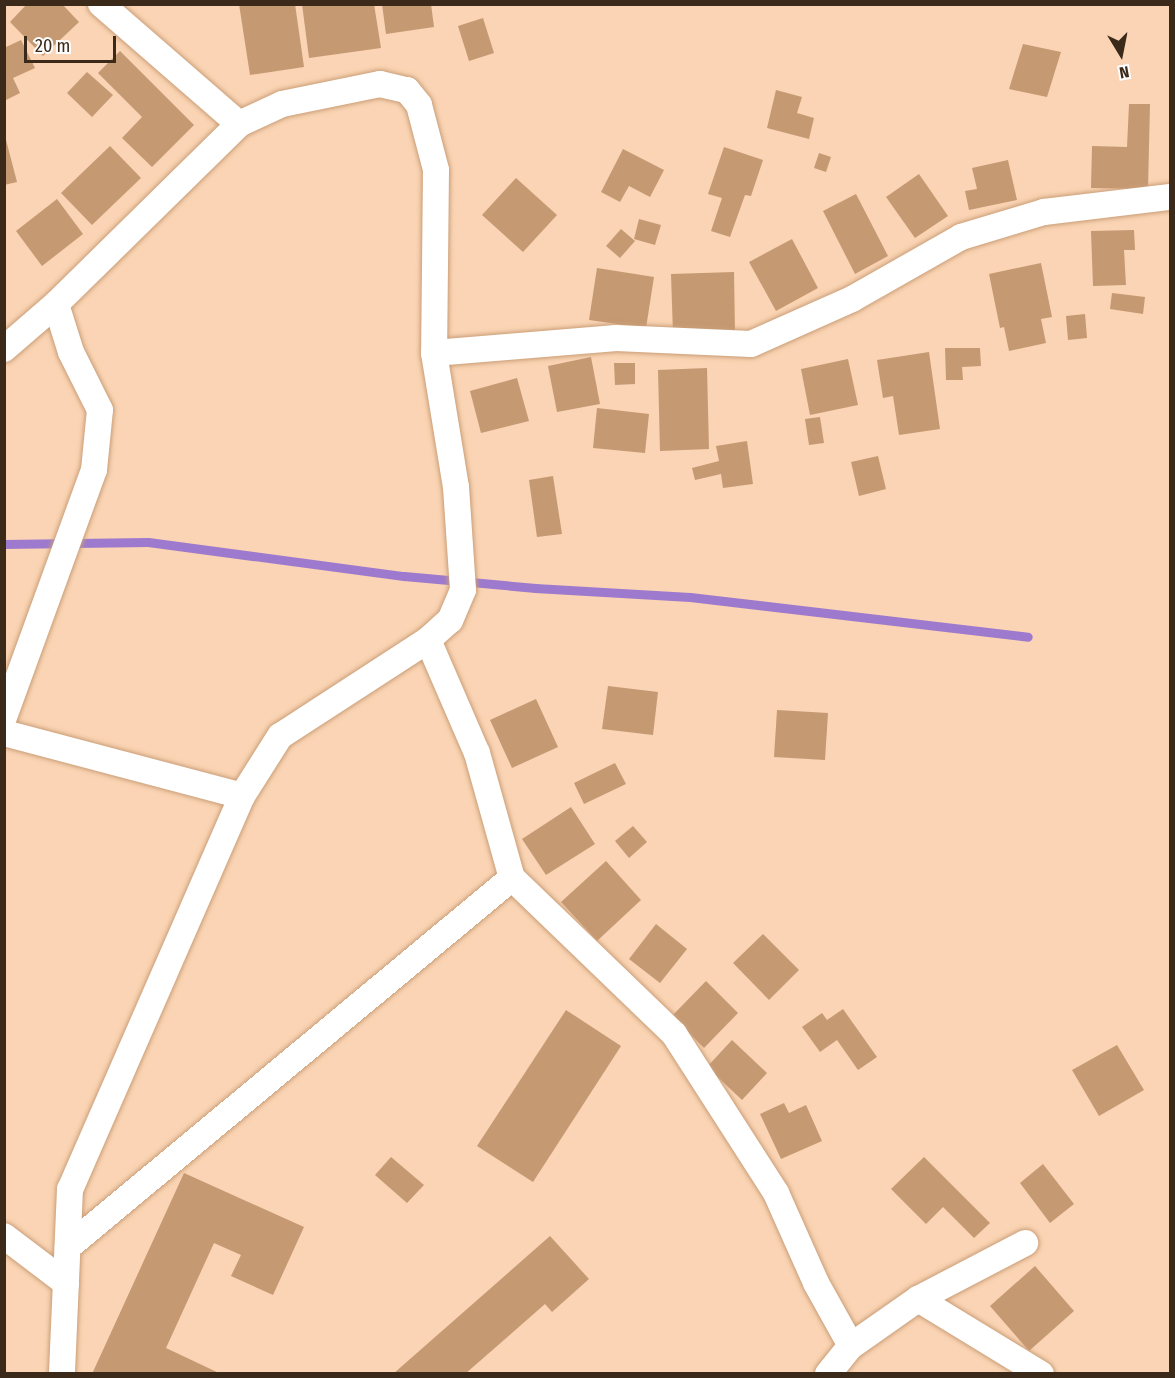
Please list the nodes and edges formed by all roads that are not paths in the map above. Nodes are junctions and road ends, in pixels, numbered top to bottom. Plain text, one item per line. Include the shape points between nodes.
1 (101, 4) edge
2 (238, 124) junction
3 (1170, 197) edge
4 (56, 303) junction
5 (4, 349) edge
6 (434, 353) junction
7 (428, 640) junction
8 (4, 717) edge
9 (4, 733) edge
10 (242, 796) junction
11 (512, 878) junction
12 (4, 1236) edge
13 (1025, 1243) dead end
14 (68, 1247) junction
15 (66, 1283) junction
16 (918, 1299) junction
17 (851, 1346) junction
18 (63, 1374) edge
19 (828, 1374) edge
20 (1041, 1374) edge

1 - 2 street
2 - 4 street
2 - 6 street via 282,104 357,87 380,84 407,90 419,105 436,170
3 - 6 street via 1044,212 961,237 852,299 751,344 615,338
4 - 5 street
4 - 8 street via 71,352 100,410 94,470
6 - 7 street via 456,487 463,590 450,620
7 - 10 street via 280,736
7 - 11 street via 477,753
9 - 10 street
10 - 14 street via 70,1189
11 - 14 street
11 - 17 street via 674,1034 776,1193 816,1284
12 - 15 street
13 - 16 street
14 - 15 street
15 - 18 street
16 - 17 street
16 - 20 street
17 - 19 street

